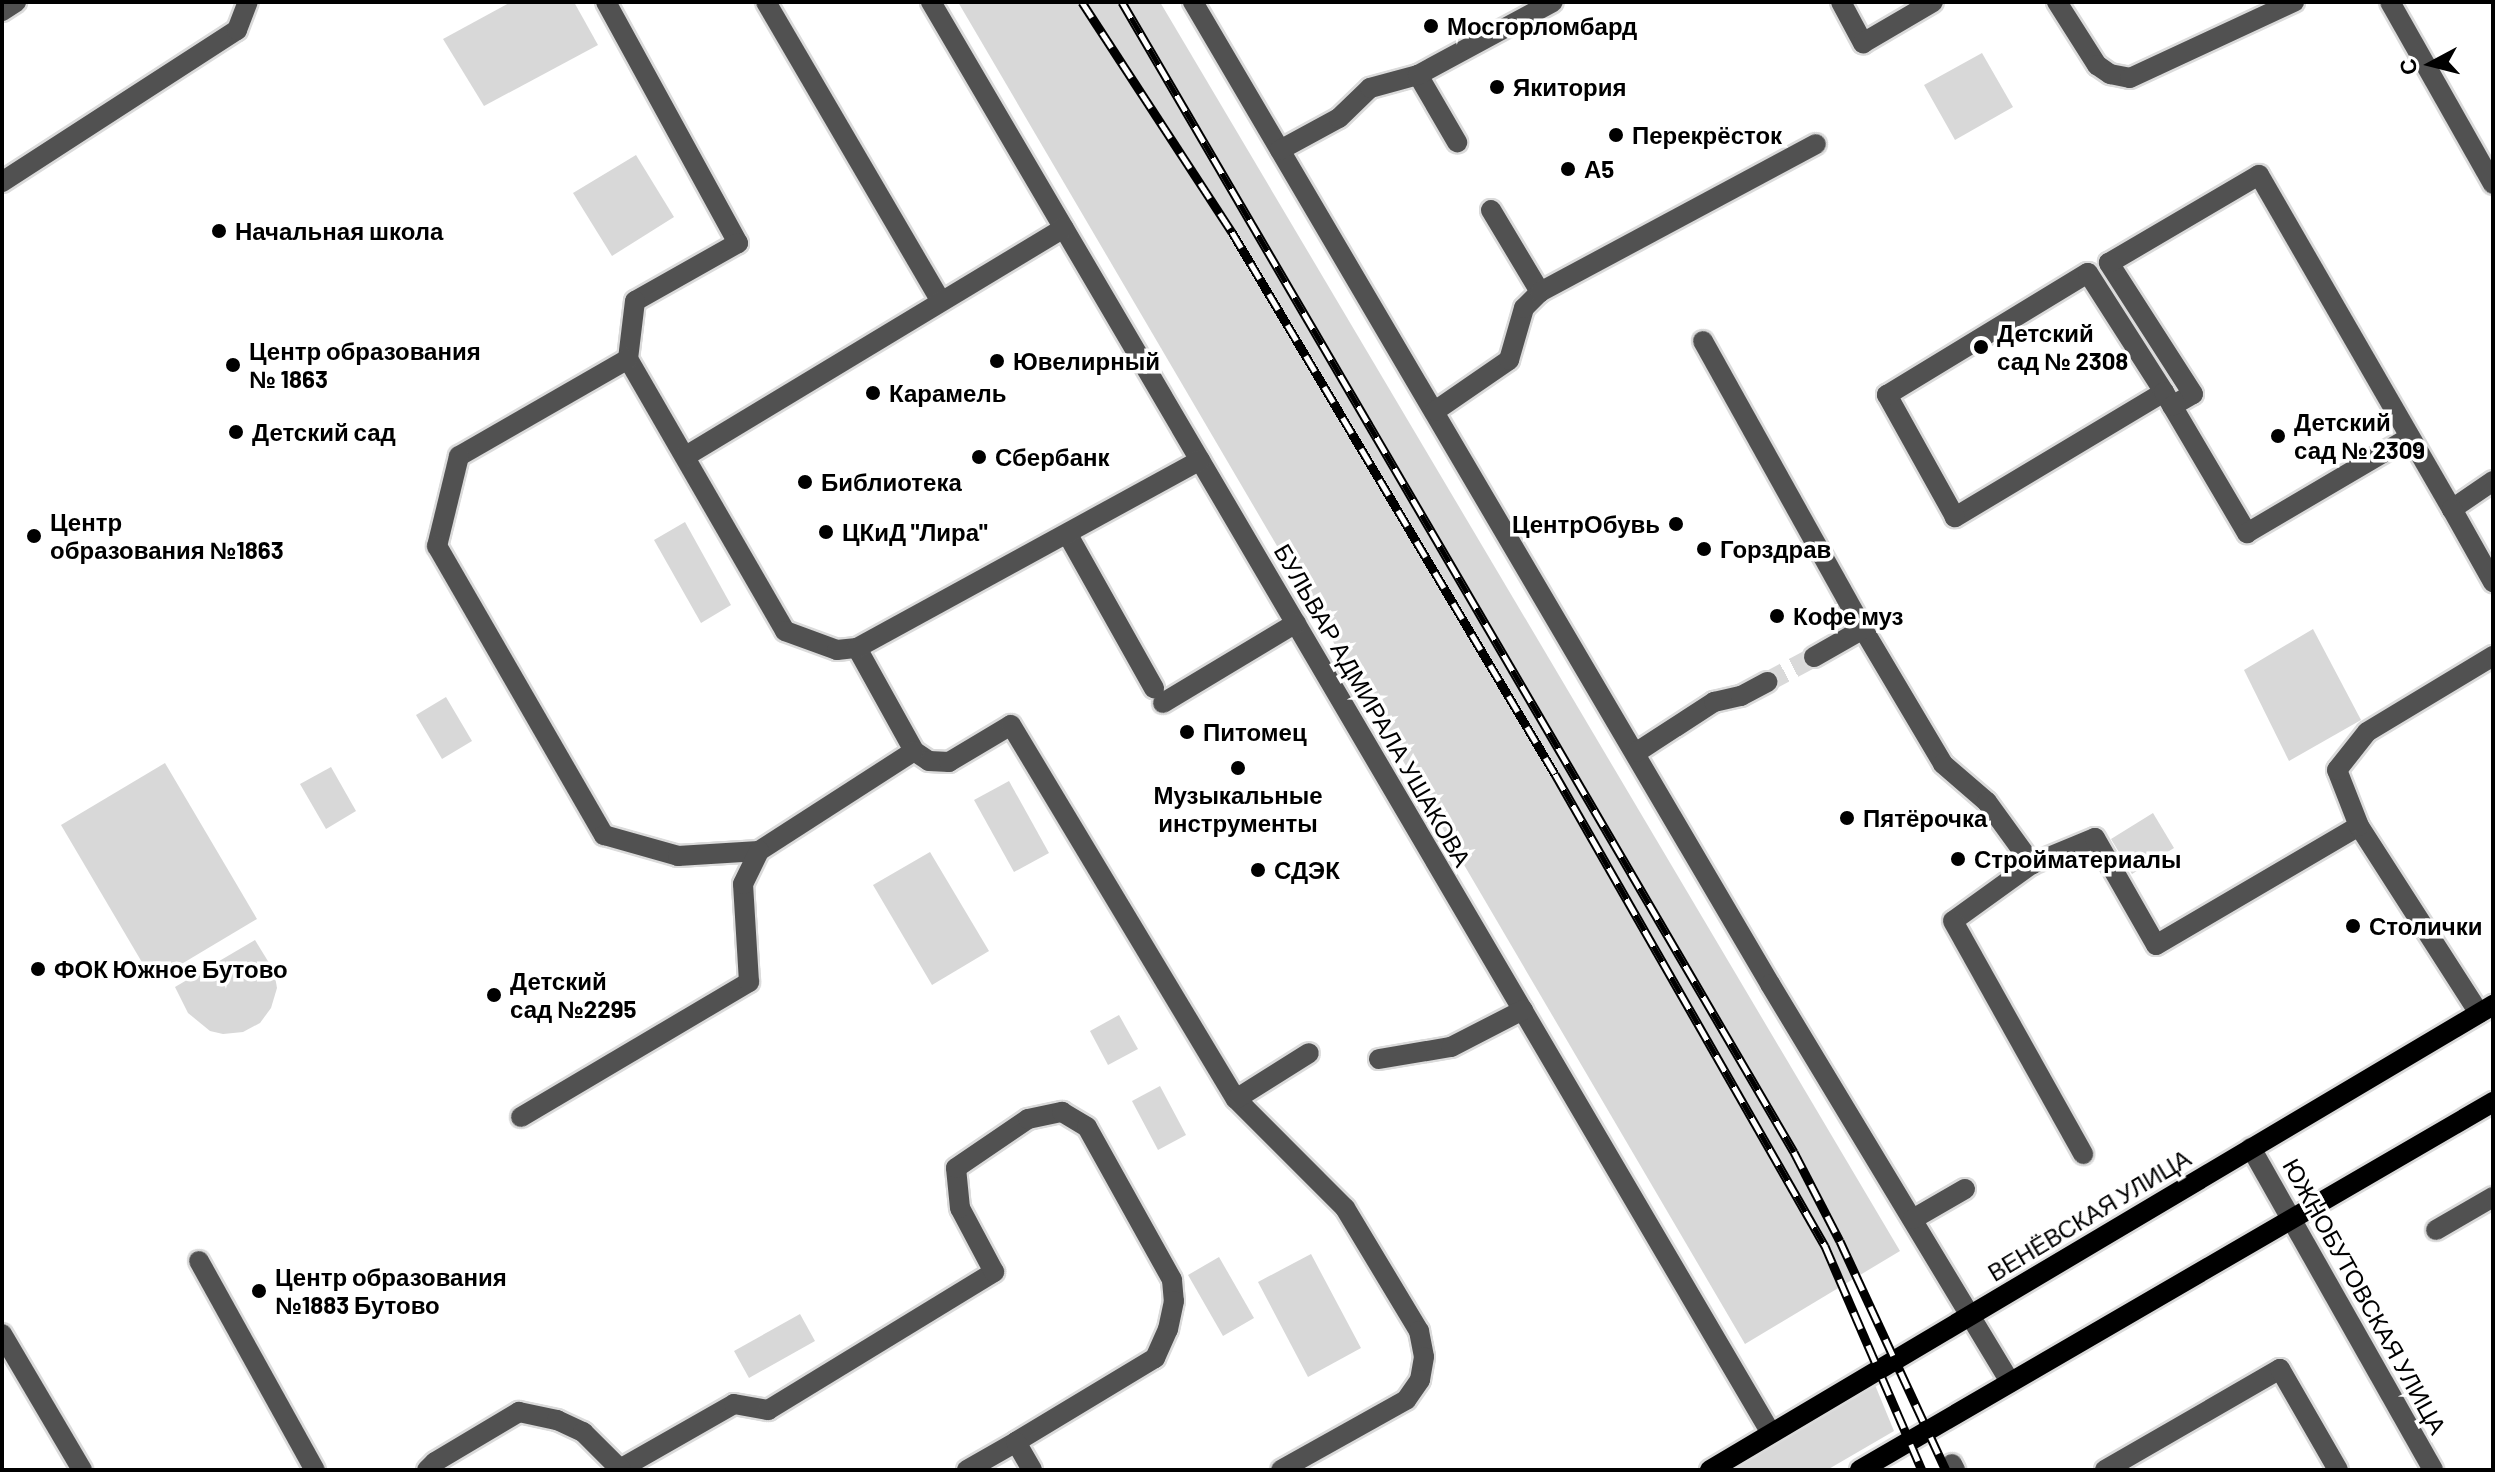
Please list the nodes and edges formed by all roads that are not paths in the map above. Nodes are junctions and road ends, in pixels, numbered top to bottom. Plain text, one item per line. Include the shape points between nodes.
1 (16, 2) edge
2 (248, 2) edge
3 (606, 2) edge
4 (766, 2) edge
5 (931, 2) edge
6 (1193, 2) edge
7 (1553, 2) edge
8 (1841, 2) edge
9 (1933, 2) edge
10 (2057, 2) edge
11 (2294, 2) edge
12 (2390, 2) edge
13 (1518, 10) edge
14 (2252, 10) edge
15 (2, 11) edge
16 (1418, 75) junction
17 (1457, 142) dead end
18 (1816, 144) dead end
19 (1280, 150) junction
20 (2, 182) edge
21 (2493, 184) edge
22 (1491, 210) dead end
23 (1064, 228) junction
24 (1540, 292) junction
25 (941, 301) junction
26 (1703, 341) dead end
27 (628, 359) junction
28 (2168, 399) junction
29 (1435, 411) junction
30 (2410, 437) junction
31 (686, 456) junction
32 (1200, 460) junction
33 (2493, 481) edge
34 (2452, 509) junction
35 (1068, 535) junction
36 (2493, 582) edge
37 (1296, 623) junction
38 (1863, 629) junction
39 (857, 648) junction
40 (2493, 656) edge
41 (1814, 657) tunnel mouth
42 (1767, 682) tunnel mouth
43 (1637, 752) junction
44 (910, 754) junction
45 (2359, 826) junction
46 (759, 851) junction
47 (2032, 864) junction
48 (2486, 1009) edge
49 (1523, 1010) junction
50 (1309, 1053) dead end
51 (1379, 1059) dead end
52 (1236, 1099) junction
53 (2493, 1102) edge
54 (521, 1117) dead end
55 (2251, 1148) junction
56 (2083, 1154) dead end
57 (1965, 1189) dead end
58 (2493, 1197) edge
59 (1913, 1219) junction
60 (2291, 1219) junction
61 (2436, 1230) dead end
62 (199, 1261) dead end
63 (1971, 1316) junction
64 (2, 1334) edge
65 (2010, 1382) junction
66 (1771, 1433) junction
67 (1016, 1442) junction
68 (82, 1470) edge
69 (315, 1470) edge
70 (427, 1470) edge
71 (620, 1470) edge
72 (967, 1470) edge
73 (1032, 1470) edge
74 (1281, 1470) edge
75 (1710, 1470) edge
76 (1860, 1470) edge
77 (2105, 1470) edge
78 (2338, 1470) edge
79 (2433, 1470) edge

1 - 15 street
2 - 20 street via 237,30
3 - 27 street via 738,243 635,301
4 - 25 street
5 - 23 street, БУЛЬВАР АДМИРАЛА УШАКОВА
6 - 19 street
7 - 13 street
8 - 9 street via 1863,43
10 - 14 street via 2097,65 2130,78
11 - 14 street
12 - 21 street
13 - 16 street
16 - 17 street
16 - 19 street via 1370,88 1339,118
18 - 24 street
19 - 29 street
22 - 24 street
23 - 25 street
23 - 32 street, БУЛЬВАР АДМИРАЛА УШАКОВА
24 - 29 street via 1524,308 1509,360
25 - 31 street
26 - 38 street
27 - 31 street
27 - 46 street via 459,456 437,546 604,835 678,856
28 - 28 street via 2088,273 1887,395 1955,517
28 - 30 street via 2247,533
28 - 30 street via 2193,394 2109,263 2259,175
29 - 43 street
30 - 34 street
31 - 39 street via 785,631 837,650
32 - 35 street
32 - 37 street, БУЛЬВАР АДМИРАЛА УШАКОВА
33 - 34 street
34 - 36 street
35 - 37 street via 1159,695
35 - 39 street
37 - 49 street, БУЛЬВАР АДМИРАЛА УШАКОВА
38 - 41 street
38 - 47 street via 1943,764 1987,802
39 - 44 street
40 - 45 street via 2367,732 2337,770
42 - 43 street via 1714,702
43 - 59 street
44 - 46 street
44 - 52 street via 949,762 1011,725
45 - 47 street via 2156,945 2095,838
45 - 48 street
46 - 54 street via 743,884 749,982
47 - 56 street via 1953,921
48 - 55 main road, ВЕНЁВСКАЯ УЛИЦА
49 - 51 street via 1451,1047
49 - 66 street, БУЛЬВАР АДМИРАЛА УШАКОВА
50 - 52 street
52 - 74 street via 1345,1208 1419,1331 1424,1357 1420,1380 1406,1400
53 - 60 main road
55 - 60 street, ЮЖНОБУТОВСКАЯ УЛИЦА
55 - 63 main road, ВЕНЁВСКАЯ УЛИЦА
57 - 59 street
58 - 61 street
59 - 63 street
60 - 65 main road
60 - 79 street, ЮЖНОБУТОВСКАЯ УЛИЦА
62 - 69 street
63 - 65 street
63 - 66 main road, ВЕНЁВСКАЯ УЛИЦА
64 - 68 street
65 - 76 main road
66 - 75 main road, ВЕНЁВСКАЯ УЛИЦА
67 - 71 street via 1155,1358 1174,1301 1172,1280 1087,1127 1062,1112 1028,1119 956,1168 960,1208 994,1272 768,1410 734,1404
67 - 72 street
67 - 73 street
70 - 71 street via 519,1412 583,1432
77 - 78 street via 2280,1369

